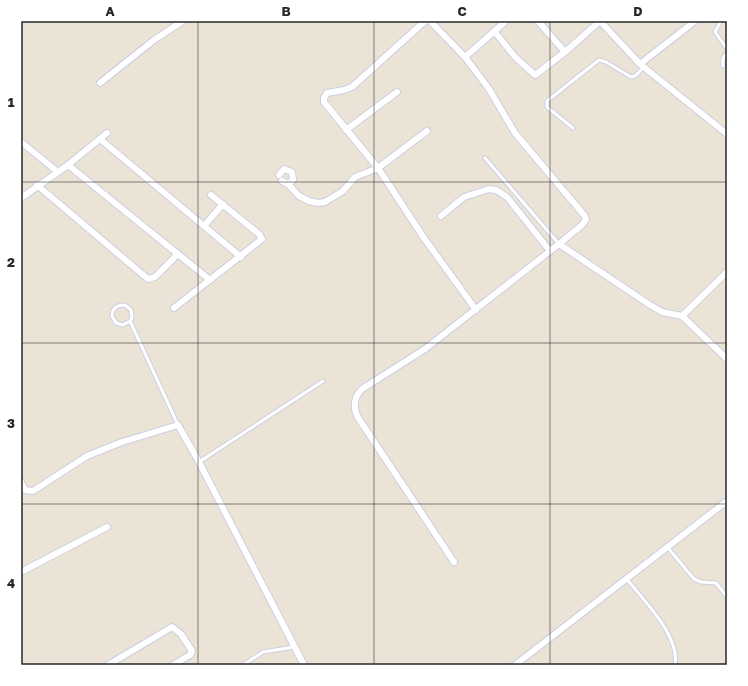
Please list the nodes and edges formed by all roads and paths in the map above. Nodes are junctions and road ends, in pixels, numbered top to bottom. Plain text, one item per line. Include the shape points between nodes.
1 (184, 21) edge
2 (425, 21) edge
3 (430, 21) edge
4 (506, 21) edge
5 (538, 21) edge
6 (600, 21) edge
7 (695, 21) edge
8 (721, 21) edge
9 (495, 32) junction
10 (727, 49) edge
11 (565, 52) junction
12 (727, 53) edge
13 (465, 57) junction
14 (642, 66) junction
15 (724, 66) dead end
16 (100, 83) dead end
17 (397, 92) dead end
18 (573, 128) dead end
19 (346, 130) junction
20 (427, 131) dead end
21 (107, 133) dead end
22 (727, 134) edge
23 (100, 139) junction
24 (21, 142) edge
25 (486, 158) dead end
26 (68, 165) junction
27 (378, 168) junction
28 (58, 172) junction
29 (279, 175) dead end
30 (37, 185) junction
31 (211, 194) dead end
32 (21, 198) edge
33 (223, 204) junction
34 (441, 216) dead end
35 (204, 226) junction
36 (560, 244) junction
37 (550, 251) junction
38 (178, 254) junction
39 (241, 257) junction
40 (727, 272) edge
41 (210, 280) junction
42 (174, 308) dead end
43 (476, 310) junction
44 (682, 316) junction
45 (130, 321) junction
46 (727, 359) edge
47 (323, 381) dead end
48 (178, 425) junction
49 (199, 462) junction
50 (21, 482) edge
51 (727, 501) edge
52 (106, 527) dead end
53 (667, 546) junction
54 (454, 562) dead end
55 (21, 572) edge
56 (626, 578) junction
57 (727, 597) edge
58 (294, 647) junction
59 (519, 664) edge
60 (108, 665) edge
61 (173, 665) edge
62 (243, 665) edge
63 (304, 665) edge
64 (675, 665) edge

1 - 16 street via 154,40
2 - 19 street via 352,87 325,95 324,102
3 - 13 street
4 - 9 street
5 - 11 street
6 - 11 street
6 - 14 street
7 - 14 street
8 - 10 lane via 715,32
9 - 11 street via 533,74
9 - 13 street
12 - 15 lane via 723,58
13 - 36 street via 489,89 515,133 585,217 582,225
14 - 18 lane via 635,76 631,77 598,60 550,99 547,107
14 - 22 street
17 - 19 street
19 - 27 street
20 - 27 street
21 - 23 street
23 - 26 street
23 - 35 street
24 - 28 street
25 - 36 lane
26 - 28 street
26 - 38 street
27 - 29 street via 355,177 343,191 325,202 314,203 299,196 285,182 293,180 292,172 284,169
27 - 43 street
28 - 30 street
30 - 32 street
30 - 38 street via 148,279 155,277
31 - 33 street
33 - 35 street
33 - 39 street via 262,238
34 - 37 street via 464,197 488,189 496,190 507,197
35 - 39 street
36 - 37 street
36 - 44 street via 650,305 662,312
37 - 43 street
38 - 41 street
39 - 41 street
40 - 44 street
41 - 42 street
43 - 54 street via 414,357 362,389 354,402 356,412 370,436
44 - 46 street
45 - 45 lane via 123,325 116,323 112,316 114,309 121,305 128,307 132,314
45 - 48 lane
47 - 49 lane
48 - 49 street
48 - 50 street via 87,456 33,491 25,490
49 - 58 street
51 - 53 street
52 - 55 street
53 - 56 street
53 - 57 lane via 694,579 716,583
56 - 59 street
56 - 64 lane via 668,633 674,651
58 - 62 lane via 263,652
58 - 63 street
60 - 61 street via 172,627 181,634 192,651 190,655

